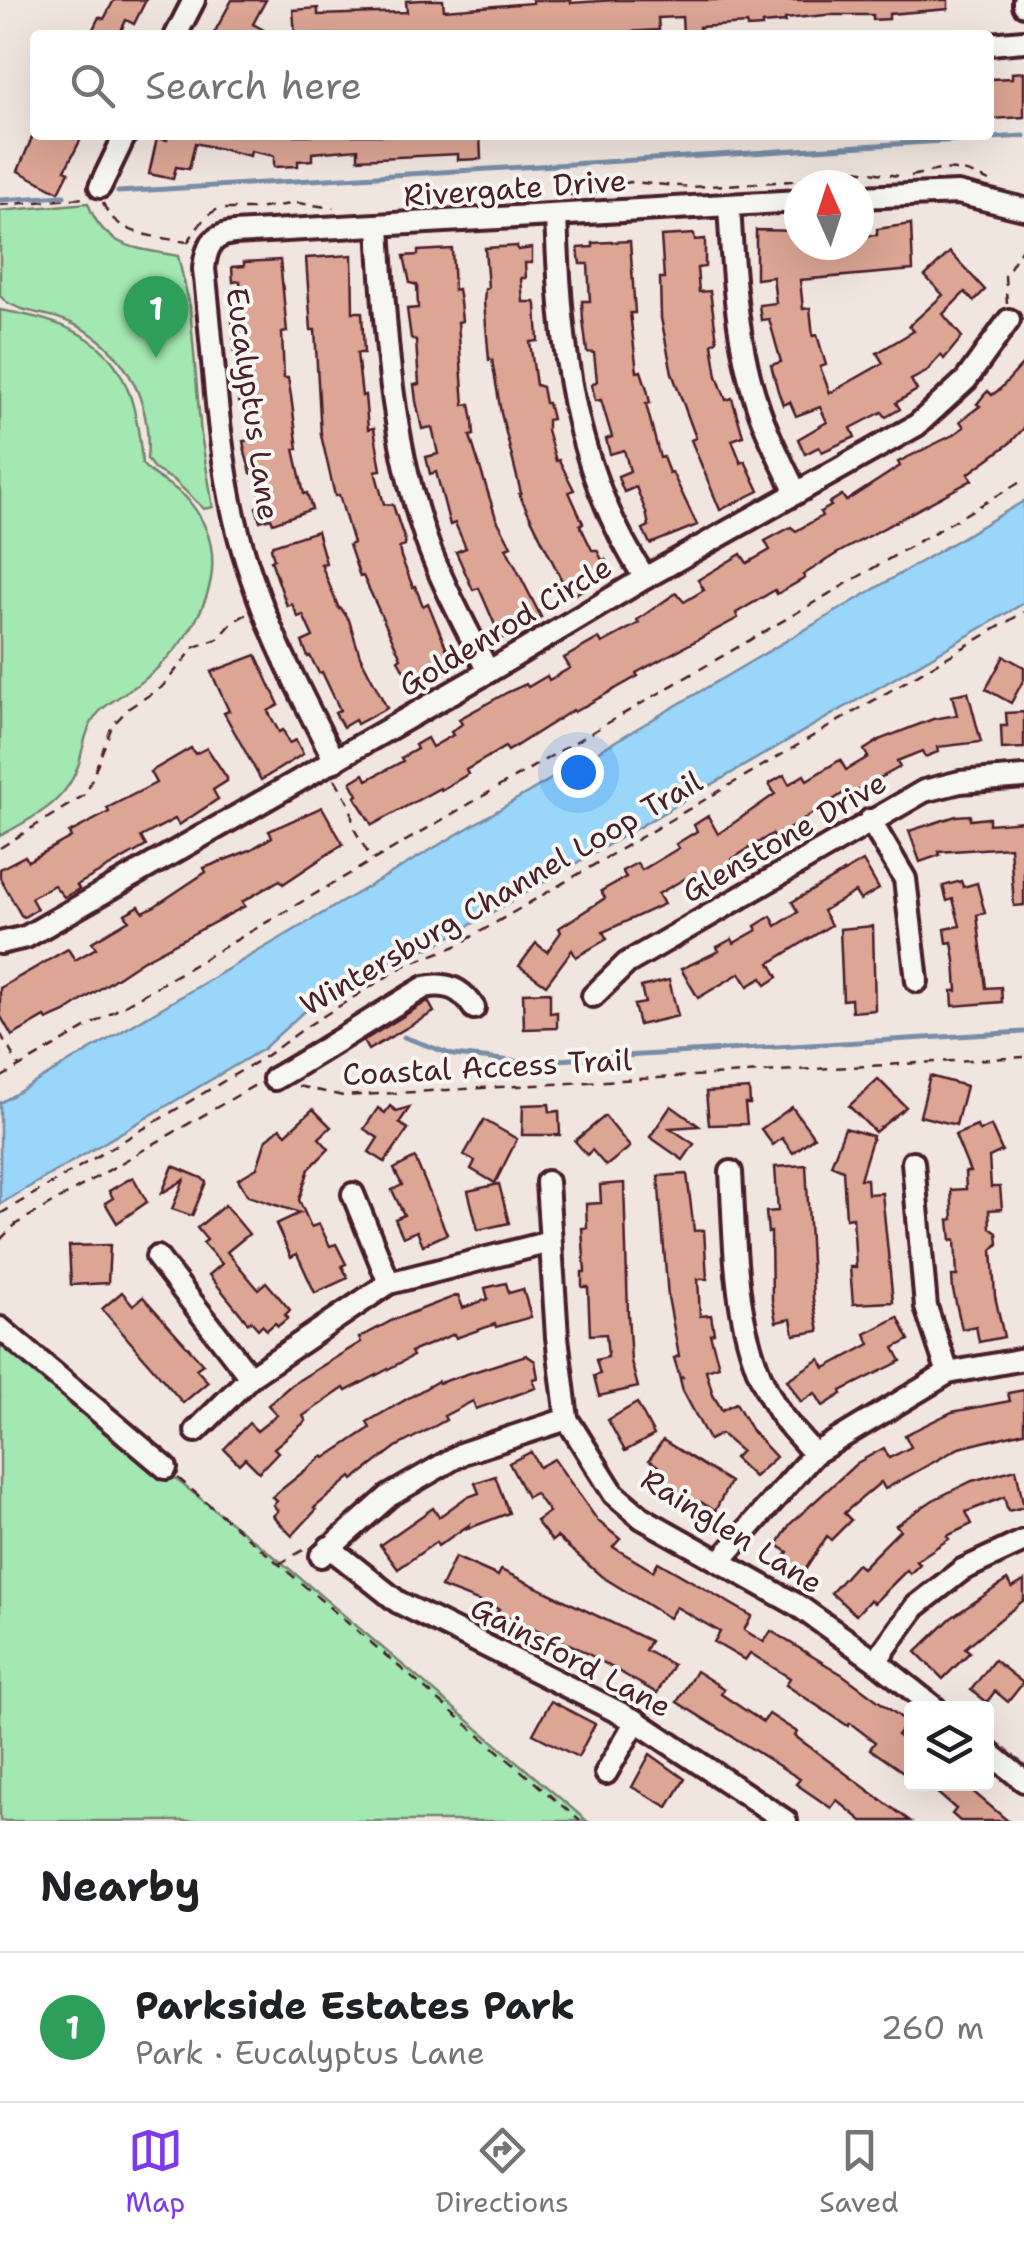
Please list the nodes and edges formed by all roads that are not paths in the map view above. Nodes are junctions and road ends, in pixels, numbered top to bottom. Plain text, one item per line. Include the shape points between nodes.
1 (194, 0) edge
2 (179, 30) edge
3 (1024, 42) edge
4 (994, 44) edge
5 (123, 140) edge
6 (100, 192) road end
7 (874, 197) edge
8 (784, 201) edge
9 (729, 205) junction
10 (555, 206) junction
11 (1024, 209) edge
12 (379, 226) junction
13 (234, 233) joint
14 (1009, 320) road end
15 (796, 494) junction
16 (645, 578) junction
17 (488, 672) junction
18 (331, 763) junction
19 (1024, 777) edge
20 (870, 820) junction
21 (0, 943) edge
22 (916, 981) dead end
23 (593, 996) dead end
24 (474, 1008) dead end
25 (274, 1079) road end
26 (913, 1162) dead end
27 (731, 1172) dead end
28 (547, 1182) dead end
29 (353, 1194) dead end
30 (550, 1242) junction
31 (157, 1257) dead end
32 (388, 1283) junction
33 (0, 1328) edge
34 (1024, 1359) edge
35 (948, 1373) junction
36 (250, 1378) junction
37 (567, 1419) junction
38 (196, 1430) dead end
39 (814, 1454) junction
40 (166, 1468) road end
41 (1024, 1541) edge
42 (721, 1560) junction
43 (876, 1661) junction
44 (926, 1701) edge
45 (636, 1721) junction
46 (994, 1757) edge
47 (606, 1773) dead end
48 (1024, 1781) edge
49 (786, 1821) edge

1 - 2 street
3 - 4 street
5 - 6 street
7 - 11 street via 958,194
8 - 9 street, Rivergate Drive
9 - 10 street, Rivergate Drive
9 - 15 street via 746,364 766,430
10 - 12 street, Rivergate Drive
10 - 16 street via 572,403 594,478
12 - 13 street, Rivergate Drive
12 - 17 street via 404,461 426,539
13 - 18 street, Eucalyptus Lane via 196,247 204,269 225,466 264,608
14 - 15 street, Goldenrod Circle via 966,380 917,425
15 - 16 street, Goldenrod Circle
16 - 17 street, Goldenrod Circle
17 - 18 street, Goldenrod Circle
18 - 21 street, Goldenrod Circle via 26,937
19 - 20 street, Glenstone Drive via 924,791
20 - 22 street via 904,879
20 - 23 street, Glenstone Drive via 627,963
24 - 25 street via 458,990 425,987
26 - 35 street via 926,1308
27 - 39 street via 740,1314 779,1412
28 - 30 street, Rainglen Lane
29 - 32 street
30 - 32 street
30 - 37 street, Rainglen Lane
31 - 36 street
32 - 36 street
33 - 40 street
34 - 35 street
35 - 39 street
36 - 38 street
37 - 42 street, Rainglen Lane via 614,1494 642,1518
37 - 45 street, Gainsford Lane via 463,1453 389,1496 324,1552 398,1602
39 - 42 street
41 - 43 street via 962,1570 915,1607
42 - 43 street, Rainglen Lane
43 - 44 street, Rainglen Lane
45 - 47 street
45 - 49 street, Gainsford Lane
46 - 48 street

